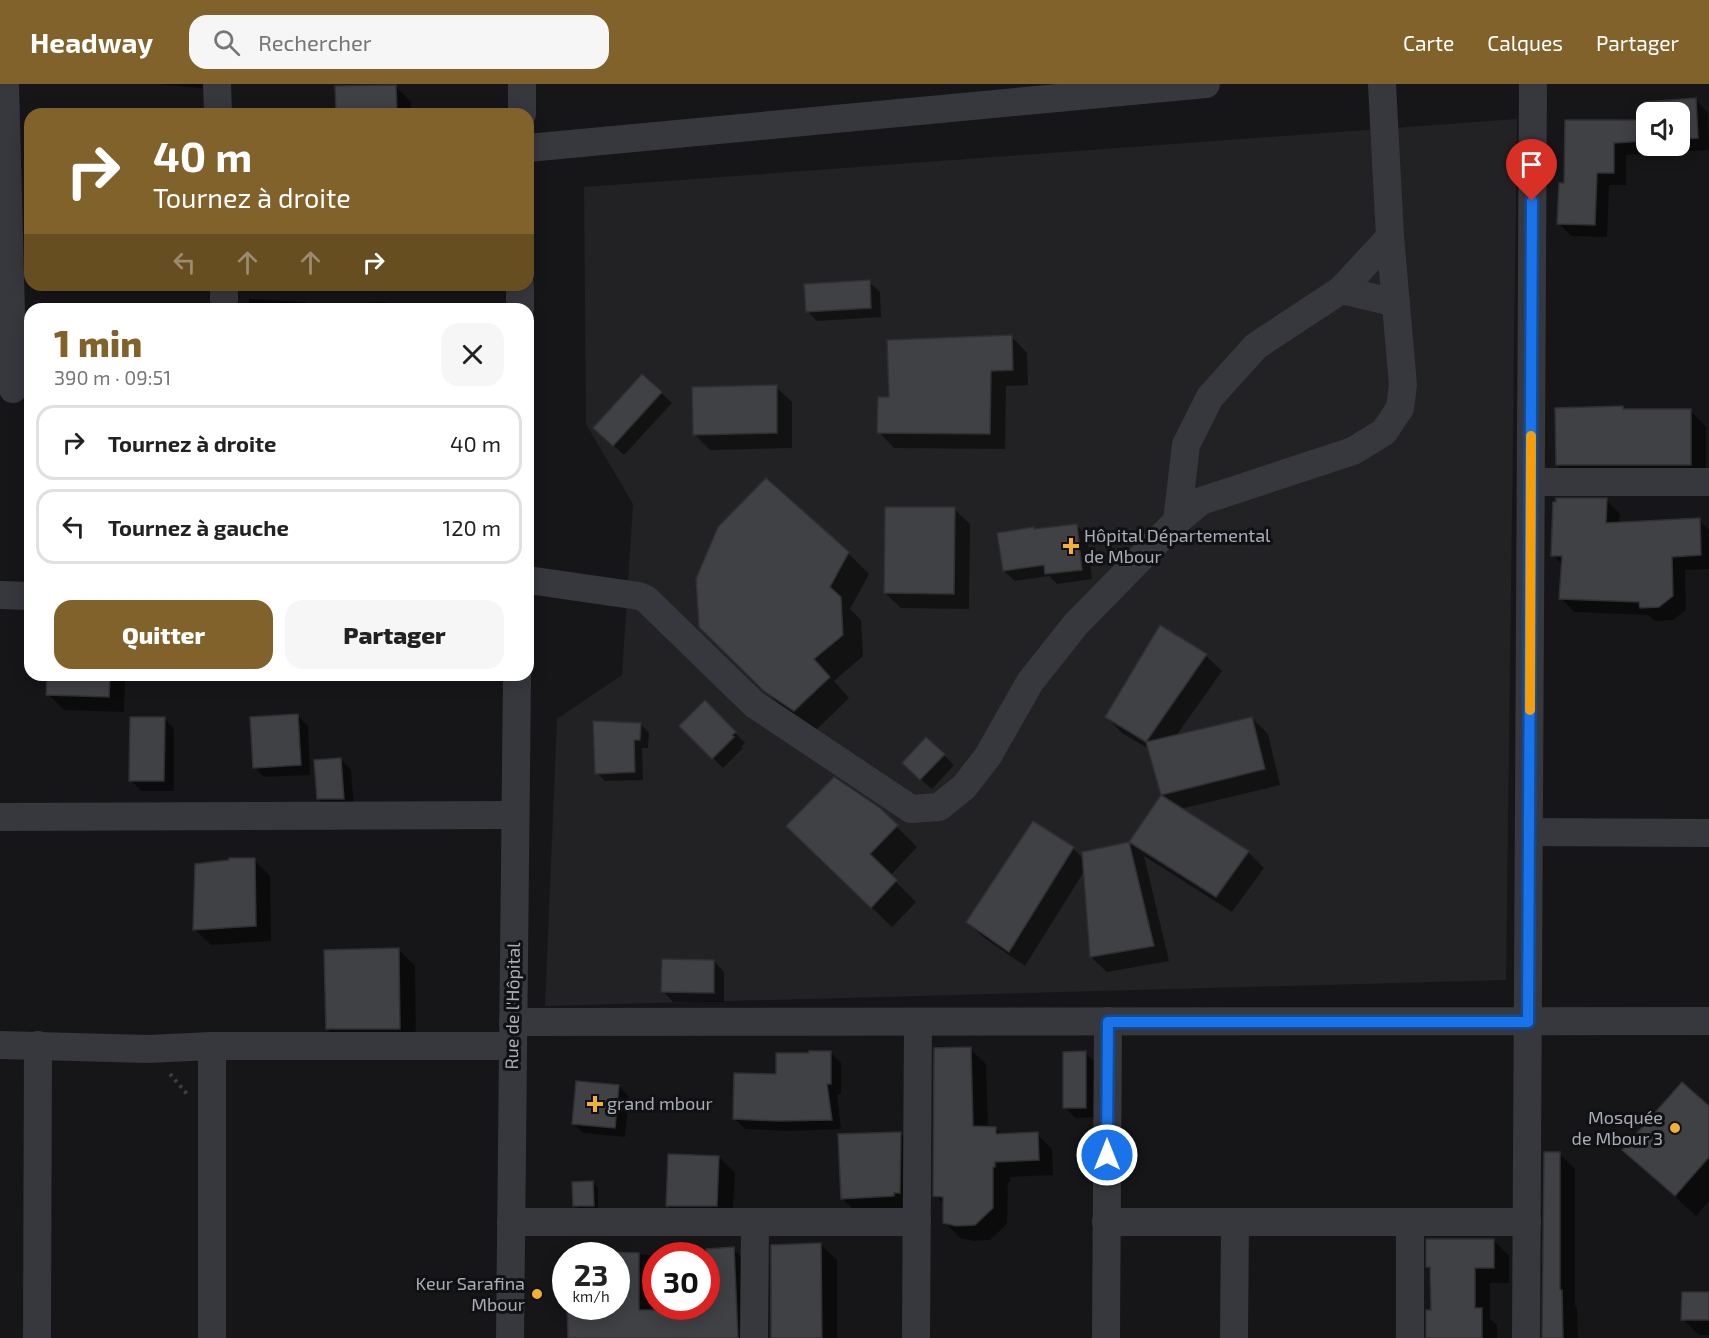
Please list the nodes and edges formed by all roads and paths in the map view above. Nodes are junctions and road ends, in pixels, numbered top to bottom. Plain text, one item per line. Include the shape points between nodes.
1 (217, 84) edge
2 (522, 84) edge
3 (1206, 84) edge
4 (1382, 84) edge
5 (1533, 84) edge
6 (4, 101) edge
7 (218, 108) edge
8 (522, 108) edge
9 (534, 147) edge
10 (1390, 237) junction
11 (1341, 290) junction
12 (1396, 303) junction
13 (14, 389) edge
14 (1531, 482) junction
15 (1709, 482) edge
16 (1177, 520) junction
17 (534, 581) edge
18 (0, 595) edge
19 (24, 596) edge
20 (517, 681) edge
21 (515, 815) junction
22 (0, 817) edge
23 (1529, 832) junction
24 (1709, 833) edge
25 (1709, 1021) edge
26 (918, 1022) junction
27 (1108, 1022) junction
28 (1528, 1022) junction
29 (513, 1034) junction
30 (0, 1045) edge
31 (38, 1045) junction
32 (212, 1046) junction
33 (148, 1049) junction
34 (212, 1123) junction
35 (917, 1221) junction
36 (511, 1222) junction
37 (755, 1222) junction
38 (1106, 1222) junction
39 (1235, 1222) junction
40 (1410, 1222) junction
41 (1527, 1222) junction
42 (37, 1338) edge
43 (212, 1338) edge
44 (510, 1338) edge
45 (754, 1338) edge
46 (916, 1338) edge
47 (1106, 1338) edge
48 (1234, 1338) edge
49 (1410, 1338) edge
50 (1526, 1338) edge

1 - 7 street
2 - 8 street
3 - 9 street
4 - 10 street
5 - 14 street
6 - 13 street
10 - 11 street
10 - 12 street
11 - 12 street
11 - 16 street via 1256,346 1210,397 1186,446
12 - 16 street via 1403,385 1400,408 1384,432 1353,451 1201,501
14 - 15 street
14 - 23 street
16 - 17 street via 1076,624 1030,682 988,756 964,787 939,807 911,809 754,704 646,599
18 - 19 street
20 - 21 street, Rue de l'Hôpital
21 - 22 street
21 - 29 street, Rue de l'Hôpital
23 - 24 street
23 - 28 street
25 - 28 street
26 - 27 street
26 - 29 street
26 - 35 street
27 - 28 street
27 - 38 street
28 - 41 street
29 - 32 street
29 - 36 street, Rue de l'Hôpital
30 - 31 street
31 - 33 street
31 - 42 street
32 - 33 street
32 - 34 street
33 - 34 path
34 - 43 street
35 - 37 street
35 - 46 street
36 - 37 street
36 - 44 street, Rue de l'Hôpital
37 - 45 street
38 - 39 street
38 - 47 street
39 - 40 street
39 - 48 street
40 - 41 street
40 - 49 street
41 - 50 street

